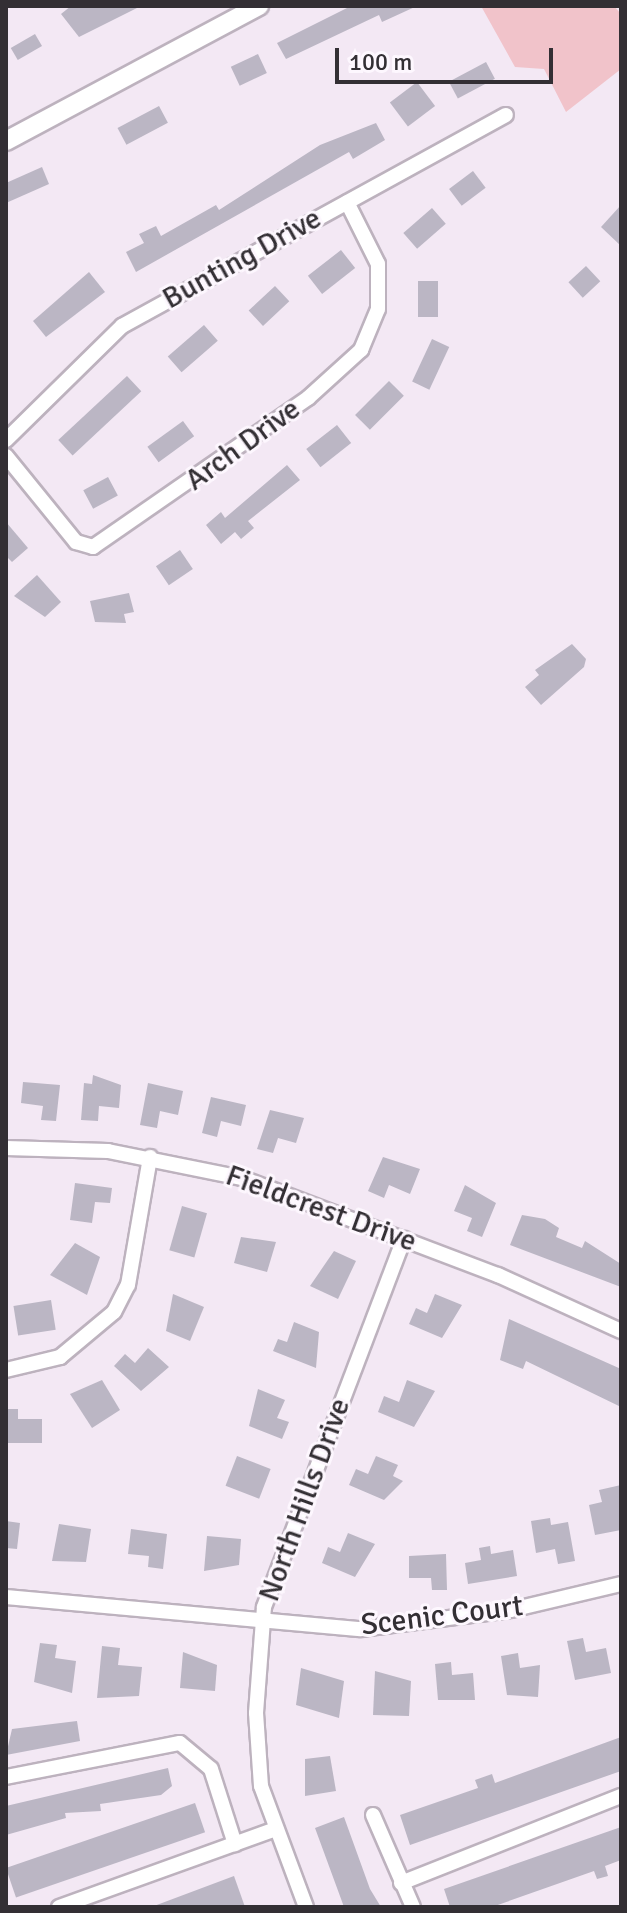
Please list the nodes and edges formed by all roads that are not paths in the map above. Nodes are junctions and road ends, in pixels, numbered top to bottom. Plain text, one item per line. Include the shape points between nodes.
1 (259, 6) edge
2 (506, 115) dead end
3 (6, 141) edge
4 (347, 202) junction
5 (6, 440) edge
6 (6, 456) edge
7 (6, 1148) edge
8 (150, 1157) junction
9 (404, 1239) junction
10 (621, 1331) edge
11 (6, 1370) edge
12 (621, 1584) edge
13 (6, 1597) edge
14 (263, 1615) junction
15 (6, 1777) edge
16 (621, 1796) edge
17 (373, 1815) dead end
18 (273, 1830) junction
19 (235, 1844) junction
20 (401, 1883) junction
21 (59, 1907) edge
22 (306, 1907) edge
23 (413, 1907) edge

1 - 3 street
2 - 4 street, Bunting Drive
4 - 5 street, Bunting Drive via 122,326
4 - 6 street, Arch Drive via 378,264 378,309 361,350 308,398 93,547 76,542
7 - 8 street, Fieldcrest Drive
8 - 9 street, Fieldcrest Drive via 242,1178
8 - 11 street via 128,1285 114,1312 60,1357
9 - 10 street, Fieldcrest Drive
9 - 14 street, North Hills Drive
12 - 14 street, Scenic Court via 511,1610 394,1626 336,1628
13 - 14 street, Scenic Court
14 - 18 street, North Hills Drive via 257,1749
15 - 19 street via 180,1743 211,1769
16 - 20 street
17 - 20 street
18 - 19 street
18 - 22 street, North Hills Drive
19 - 21 street
20 - 23 street

